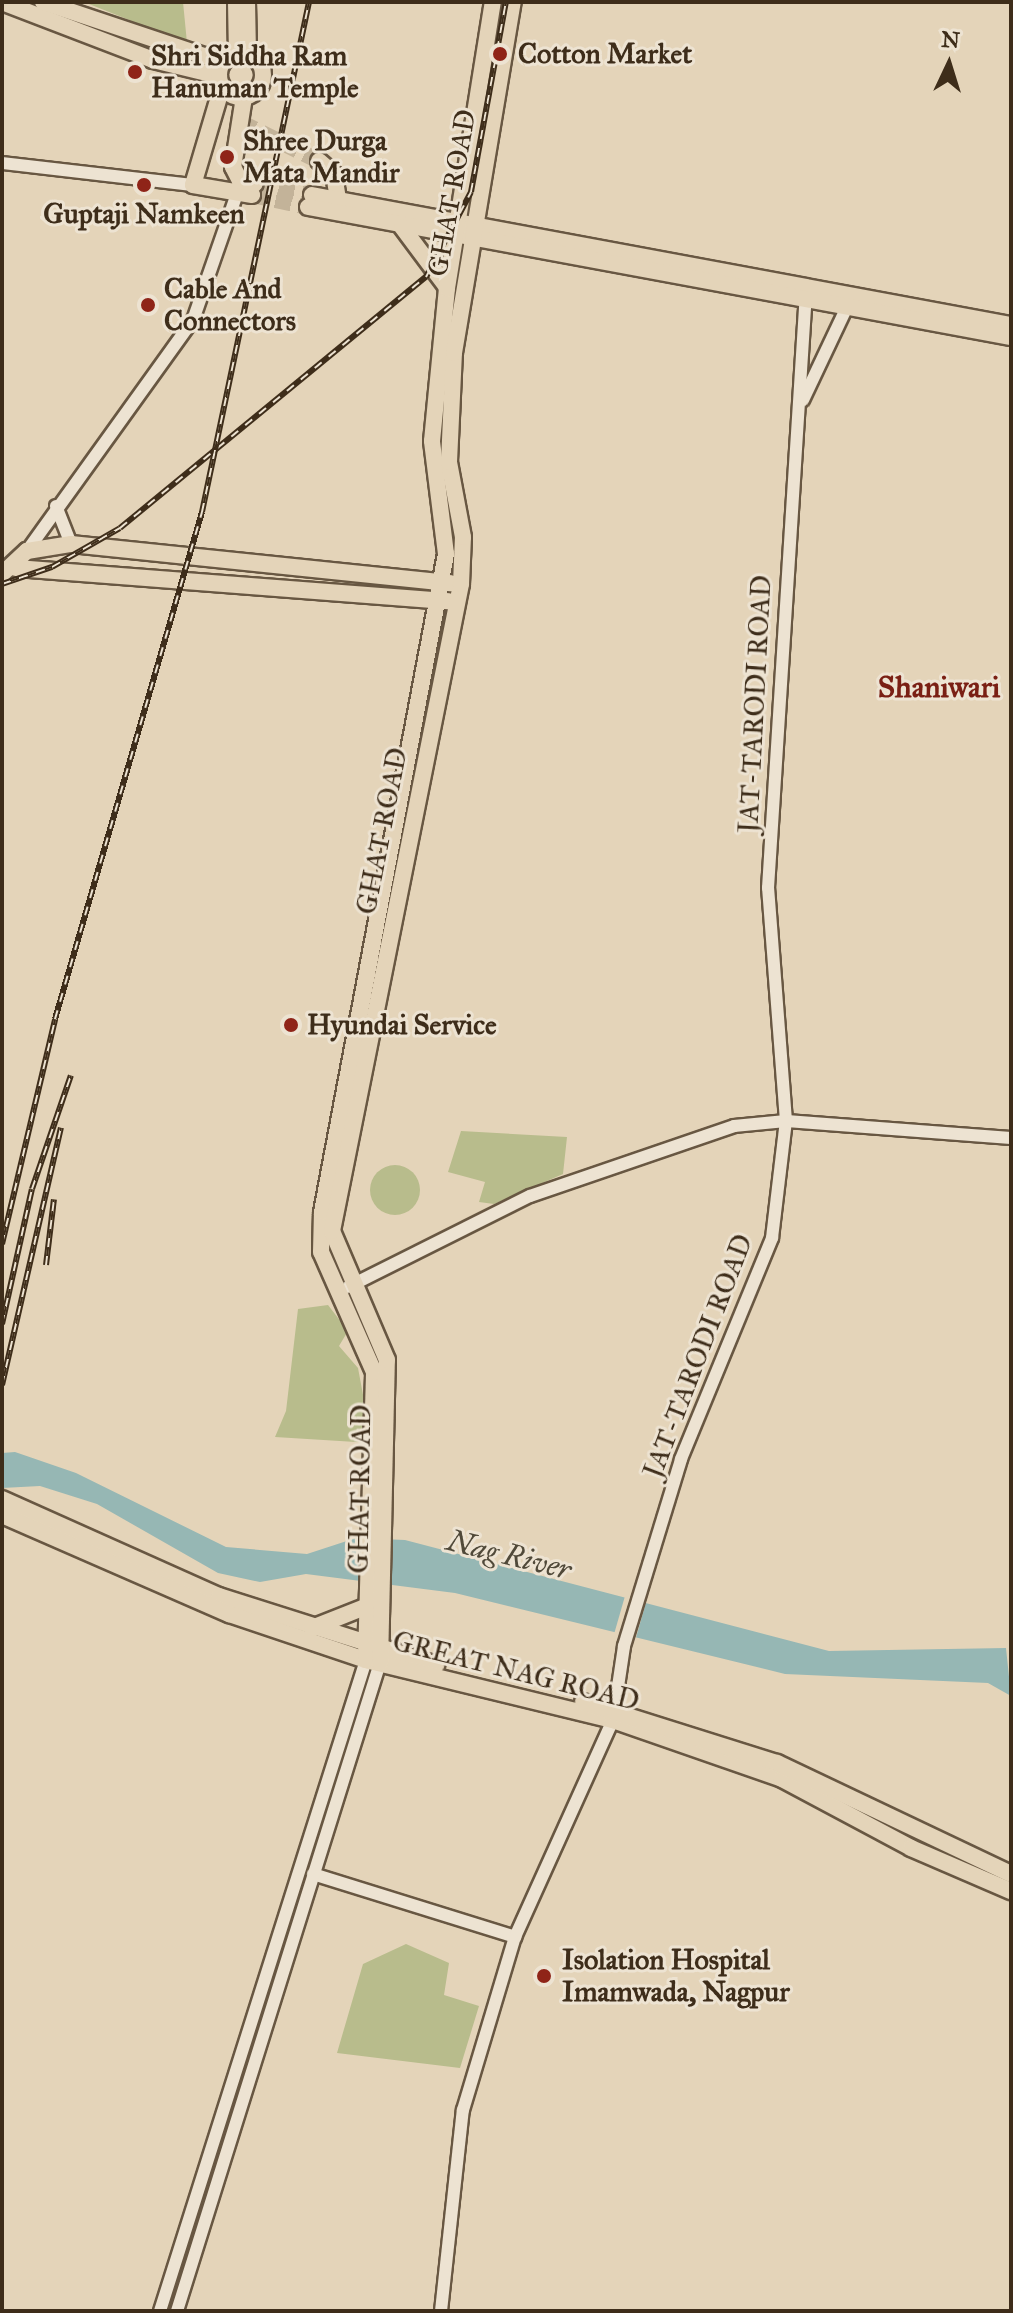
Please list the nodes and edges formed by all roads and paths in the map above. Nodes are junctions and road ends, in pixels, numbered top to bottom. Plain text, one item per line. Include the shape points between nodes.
1 (2, 2) edge
2 (43, 2) edge
3 (236, 2) edge
4 (247, 2) edge
5 (492, 7) edge
6 (512, 10) edge
7 (241, 50) junction
8 (483, 67) junction
9 (500, 69) junction
10 (221, 75) junction
11 (244, 97) junction
12 (212, 113) junction
13 (240, 122) junction
14 (319, 161) tunnel mouth
15 (2, 163) edge
16 (193, 185) junction
17 (246, 188) junction
18 (338, 199) junction
19 (402, 227) junction
20 (463, 230) junction
21 (447, 288) junction
22 (806, 294) junction
23 (846, 309) junction
24 (1011, 325) edge
25 (1011, 337) edge
26 (801, 403) junction
27 (56, 506) junction
28 (71, 544) junction
29 (27, 551) junction
30 (446, 554) junction
31 (9, 571) edge
32 (420, 579) junction
33 (442, 581) junction
34 (461, 584) junction
35 (412, 596) junction
36 (438, 599) junction
37 (456, 603) junction
38 (435, 618) junction
39 (786, 1121) junction
40 (1011, 1138) edge
41 (348, 1287) junction
42 (2, 1499) edge
43 (2, 1515) edge
44 (375, 1599) junction
45 (311, 1628) junction
46 (374, 1655) junction
47 (615, 1715) junction
48 (303, 1870) junction
49 (1011, 1874) edge
50 (318, 1875) junction
51 (1011, 1891) edge
52 (515, 1937) junction
53 (160, 2311) edge
54 (177, 2311) edge
55 (441, 2311) edge

1 - 10 main road via 153,60
2 - 10 main road
3 - 7 main road
4 - 7 main road
5 - 6 main road
5 - 8 main road, GHAT ROAD
6 - 9 main road, GHAT ROAD
7 - 10 main road
7 - 11 main road via 263,77
8 - 9 main road
8 - 20 main road, GHAT ROAD
9 - 20 main road, GHAT ROAD
10 - 11 main road
10 - 12 main road
11 - 13 main road
12 - 13 main road
12 - 16 main road
13 - 17 main road via 233,167
14 - 18 main road via 334,174
15 - 16 street
16 - 17 main road
17 - 27 street via 193,320 107,446
18 - 19 main road via 310,201
18 - 20 main road
19 - 20 main road
19 - 21 main road
20 - 21 main road, GHAT ROAD
20 - 22 main road
20 - 34 main road, GHAT ROAD via 449,422
21 - 30 main road, GHAT ROAD via 432,441
22 - 23 main road
22 - 24 main road
22 - 26 street, JAT-TARODI ROAD
23 - 25 main road
23 - 26 street
26 - 39 street, JAT-TARODI ROAD via 768,888
27 - 28 street
27 - 29 street
28 - 29 main road
28 - 32 main road
29 - 31 main road
30 - 32 main road
30 - 33 main road, GHAT ROAD
31 - 35 main road
32 - 33 main road
33 - 34 main road
33 - 36 main road, GHAT ROAD
34 - 37 main road, GHAT ROAD
35 - 36 main road
35 - 38 main road
36 - 37 main road
36 - 38 main road, GHAT ROAD
37 - 41 main road, GHAT ROAD via 335,1201 332,1231
38 - 41 main road, GHAT ROAD via 326,1180 321,1252
39 - 40 street
39 - 41 street via 734,1126 530,1196
39 - 47 street, JAT-TARODI ROAD via 772,1238 681,1459 624,1646
41 - 44 main road, GHAT ROAD via 374,1372 381,1534
42 - 45 main road, GREAT NAG ROAD via 180,1580
43 - 46 main road, GREAT NAG ROAD via 173,1594
44 - 45 main road
44 - 46 main road, GHAT ROAD
45 - 46 main road, GREAT NAG ROAD
46 - 47 main road, GREAT NAG ROAD
46 - 48 street
46 - 50 street
47 - 49 main road, GREAT NAG ROAD via 777,1763
47 - 51 main road, GREAT NAG ROAD via 782,1779 898,1842
47 - 52 street, JAT-TARODI ROAD
48 - 50 street
48 - 53 street
50 - 52 street
50 - 54 street
52 - 55 street, JAT-TARODI ROAD via 463,2110

